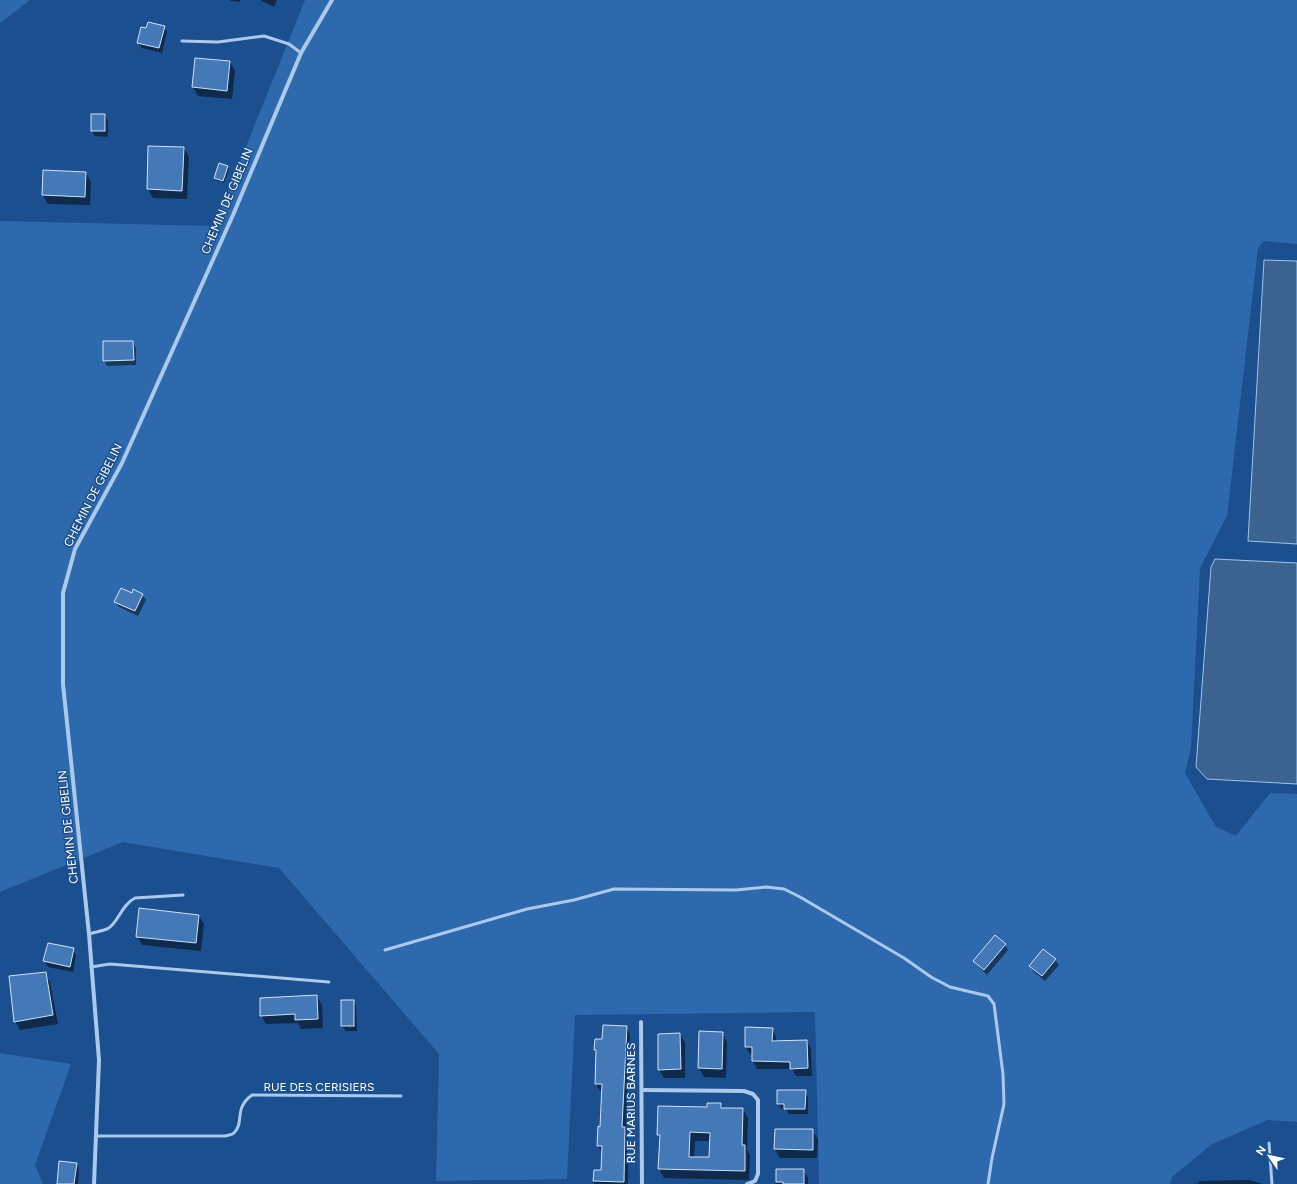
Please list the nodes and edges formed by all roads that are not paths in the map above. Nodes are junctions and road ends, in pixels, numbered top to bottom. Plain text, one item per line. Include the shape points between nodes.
1 (332, 0) edge
2 (182, 41) dead end
3 (301, 53) junction
4 (183, 895) dead end
5 (89, 934) junction
6 (385, 950) dead end
7 (91, 967) junction
8 (329, 982) dead end
9 (641, 1022) dead end
10 (642, 1090) junction
11 (401, 1096) dead end
12 (96, 1136) junction
13 (1269, 1143) dead end
14 (94, 1184) edge
15 (642, 1184) edge
16 (748, 1184) edge
17 (988, 1184) edge
18 (1272, 1184) edge

1 - 3 street, CHEMIN DE GIBELIN
2 - 3 lane via 218,42 264,36 289,44
3 - 5 street, CHEMIN DE GIBELIN via 233,215 122,463 75,549 63,593 63,684
4 - 5 lane via 135,898 129,901 108,929
5 - 7 street, CHEMIN DE GIBELIN
6 - 17 lane via 527,909 614,889 784,889 950,987 988,996 994,1004 1004,1104
7 - 8 lane via 110,964
7 - 12 street, CHEMIN DE GIBELIN via 98,1060
9 - 10 street, RUE MARIUS BARNES
10 - 15 street, RUE MARIUS BARNES
10 - 16 street via 744,1091 753,1094 758,1100 758,1174 755,1181
11 - 12 lane, RUE DES CERISIERS via 252,1095 241,1106 238,1126 234,1133 225,1136
12 - 14 street, CHEMIN DE GIBELIN
13 - 18 lane

